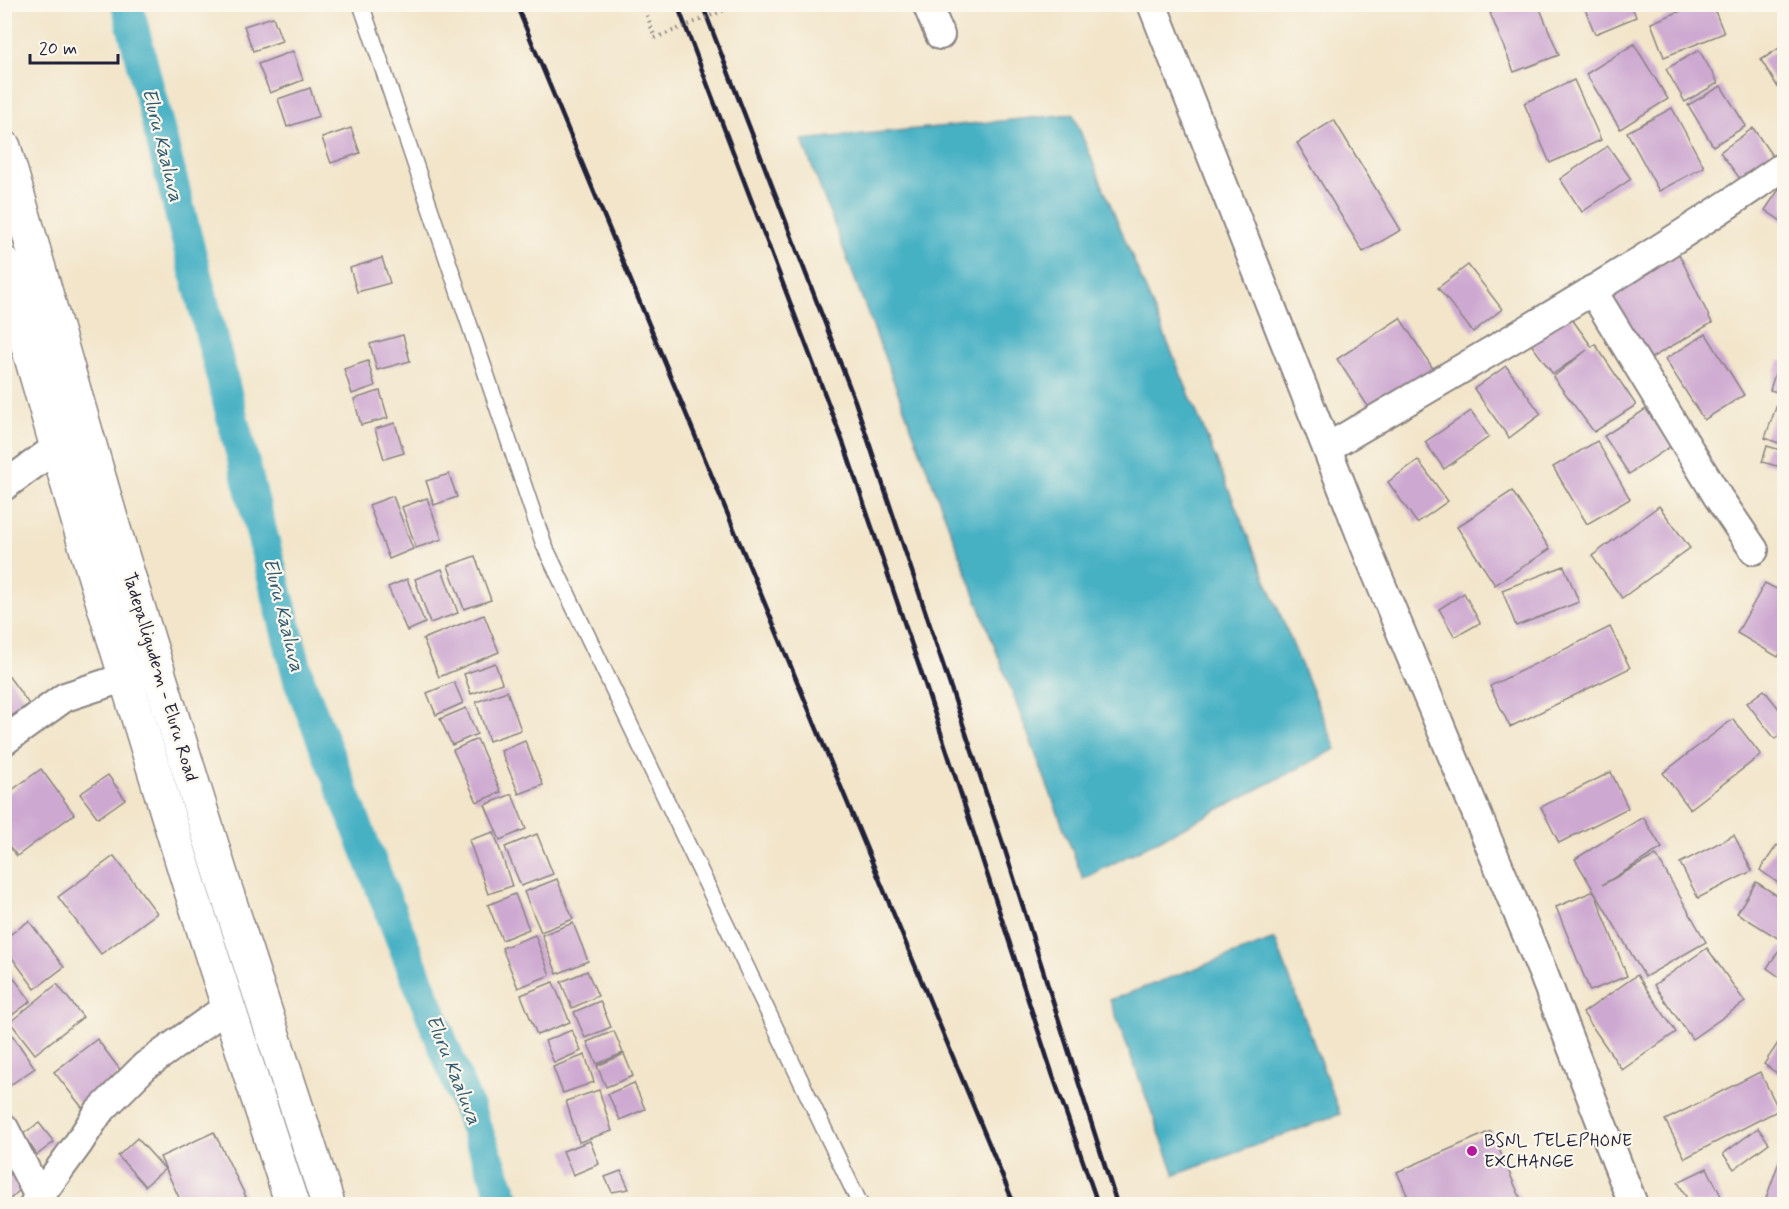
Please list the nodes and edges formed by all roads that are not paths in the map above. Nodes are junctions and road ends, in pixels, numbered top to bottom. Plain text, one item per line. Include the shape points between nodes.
1 (361, 4) edge
2 (927, 4) edge
3 (1152, 4) edge
4 (939, 35) dead end
5 (4, 147) edge
6 (1785, 166) edge
7 (4, 263) edge
8 (1592, 290) junction
9 (57, 447) junction
10 (1327, 448) junction
11 (4, 486) edge
12 (1754, 550) dead end
13 (158, 670) junction
14 (126, 677) junction
15 (4, 741) edge
16 (229, 1006) junction
17 (4, 1128) edge
18 (39, 1203) edge
19 (292, 1204) edge
20 (328, 1204) edge
21 (860, 1204) edge
22 (1633, 1204) edge

1 - 21 lane via 544,546
2 - 4 street
3 - 10 street
5 - 13 main road, Tadepalligudem - Eluru Road
6 - 8 street
7 - 9 main road, Tadepalligudem - Eluru Road
8 - 10 street
8 - 12 street
9 - 11 street
9 - 14 main road, Tadepalligudem - Eluru Road
10 - 22 street via 1543,973
13 - 14 main road
13 - 20 main road, Tadepalligudem - Eluru Road
14 - 15 street via 65,697
14 - 16 main road, Tadepalligudem - Eluru Road
16 - 18 street via 145,1066 98,1113
16 - 19 main road, Tadepalligudem - Eluru Road
17 - 18 street

